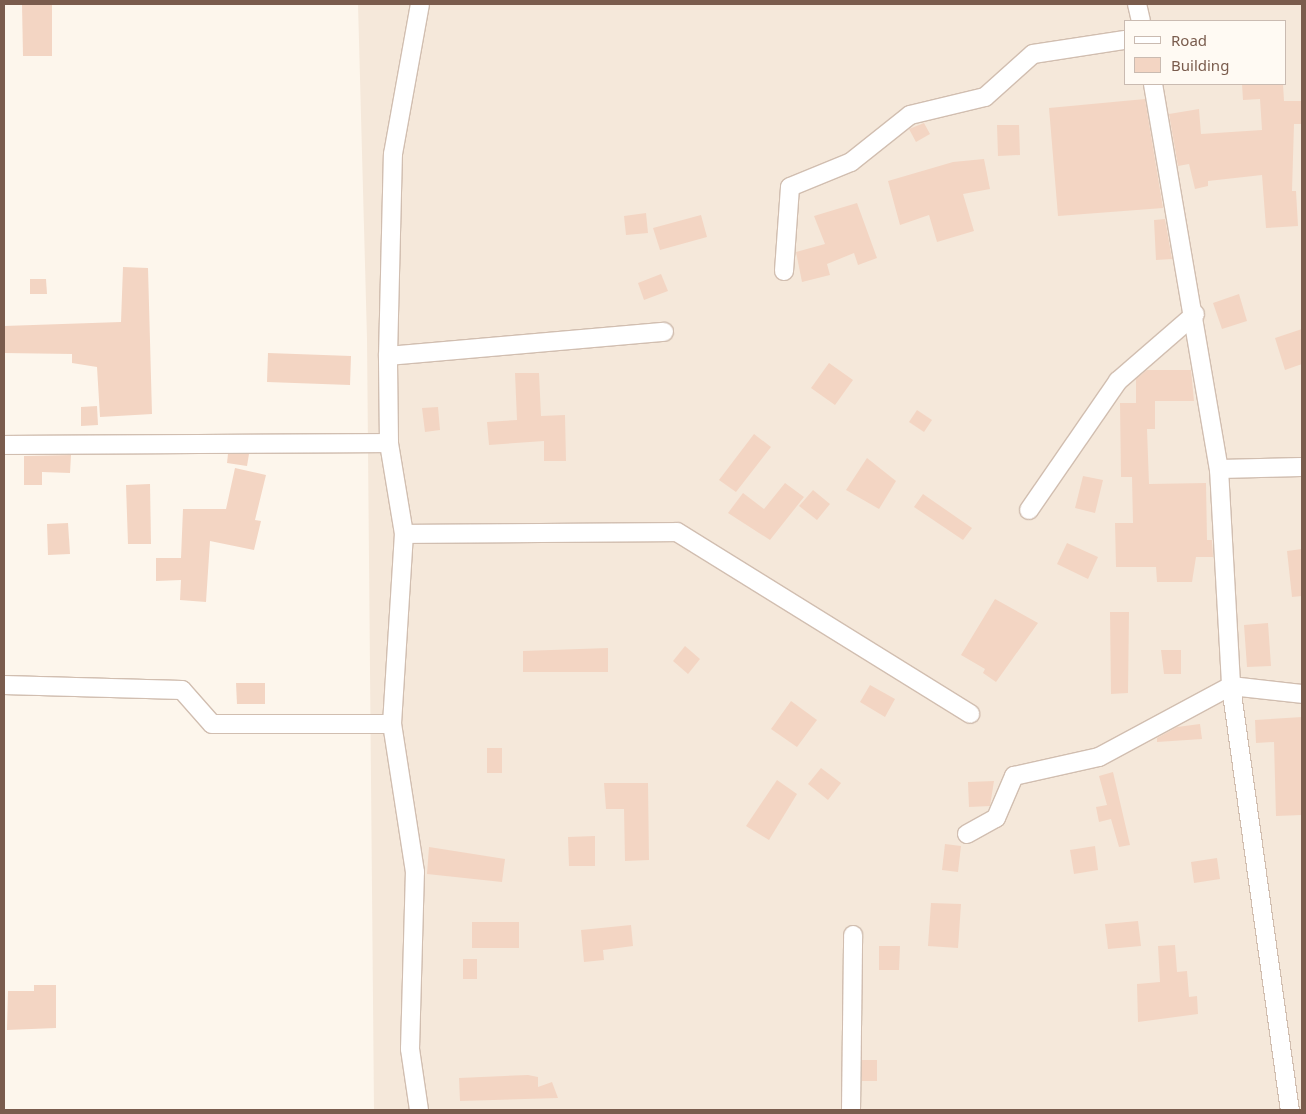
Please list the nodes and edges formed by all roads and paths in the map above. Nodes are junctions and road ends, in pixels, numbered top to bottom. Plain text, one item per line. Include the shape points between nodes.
1 (420, 4) edge
2 (1137, 4) edge
3 (1141, 20) edge
4 (1124, 40) edge
5 (1152, 85) edge
6 (784, 271) dead end
7 (1195, 314) junction
8 (664, 332) dead end
9 (388, 356) junction
10 (389, 443) junction
11 (4, 445) edge
12 (1302, 467) edge
13 (1219, 469) junction
14 (1029, 510) dead end
15 (404, 534) junction
16 (4, 685) edge
17 (1231, 686) junction
18 (1302, 694) edge
19 (970, 714) dead end
20 (392, 724) junction
21 (967, 834) dead end
22 (853, 936) dead end
23 (419, 1110) edge
24 (851, 1110) edge
25 (1290, 1110) edge

1 - 9 street via 393,154
2 - 3 street
4 - 6 street via 1033,54 985,97 910,115 851,162 790,187
5 - 7 street
7 - 13 street
7 - 14 street via 1118,381
8 - 9 street
9 - 10 street
10 - 11 street
10 - 15 street
12 - 13 street
13 - 17 street
15 - 19 street via 677,532
15 - 20 street
16 - 20 street via 182,690 212,724
17 - 18 street
17 - 21 street via 1099,757 1014,776 996,818
17 - 25 street
20 - 23 street via 414,872 410,1050
22 - 24 street

